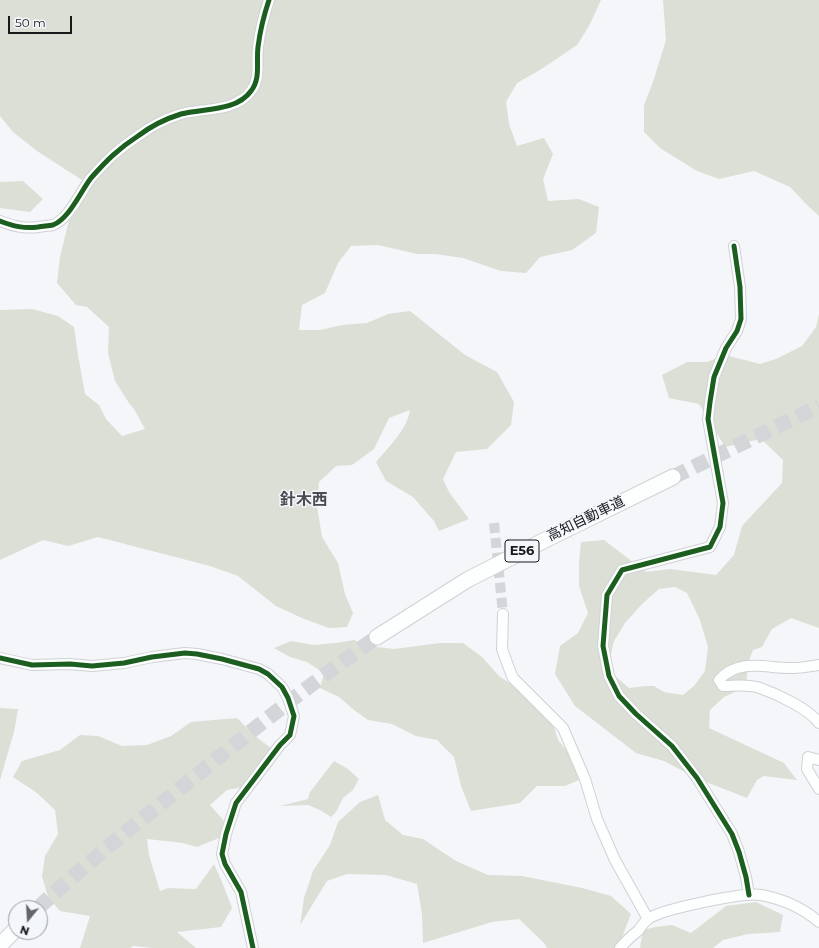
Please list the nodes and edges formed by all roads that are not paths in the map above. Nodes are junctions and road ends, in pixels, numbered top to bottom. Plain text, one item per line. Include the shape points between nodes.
1 (269, 0) edge
2 (0, 221) edge
3 (734, 246) dead end
4 (673, 476) tunnel mouth
5 (502, 614) tunnel mouth
6 (377, 637) tunnel mouth
7 (0, 658) edge
8 (819, 665) edge
9 (819, 723) edge
10 (819, 760) edge
11 (819, 789) edge
12 (749, 894) junction
13 (648, 919) junction
14 (819, 922) edge
15 (8, 936) edge
16 (0, 944) edge
17 (253, 948) edge
18 (620, 948) edge

1 - 2 street via 258,48 258,76 244,100 228,106 182,114 163,120 146,130 112,155 90,180 69,211 54,224 31,228 15,227
3 - 12 street via 740,287 741,319 714,377 708,419 723,503 720,527 710,547 622,570 607,595 603,646 609,676 619,696 672,746 697,778 732,834
4 - 6 highway, 高知自動車道 / E56 via 467,580
5 - 13 street via 502,649 510,672 563,728 615,860
7 - 17 street via 32,665 92,666 185,653 197,654 259,669 282,687 294,716 290,735 236,803 222,854 224,864 242,892
8 - 9 street via 793,668 755,665 724,674 719,680 723,686 760,688 787,700
10 - 11 street via 808,757 806,769
12 - 13 street via 690,905
12 - 14 street via 789,904 810,914
13 - 18 street
15 - 16 highway

